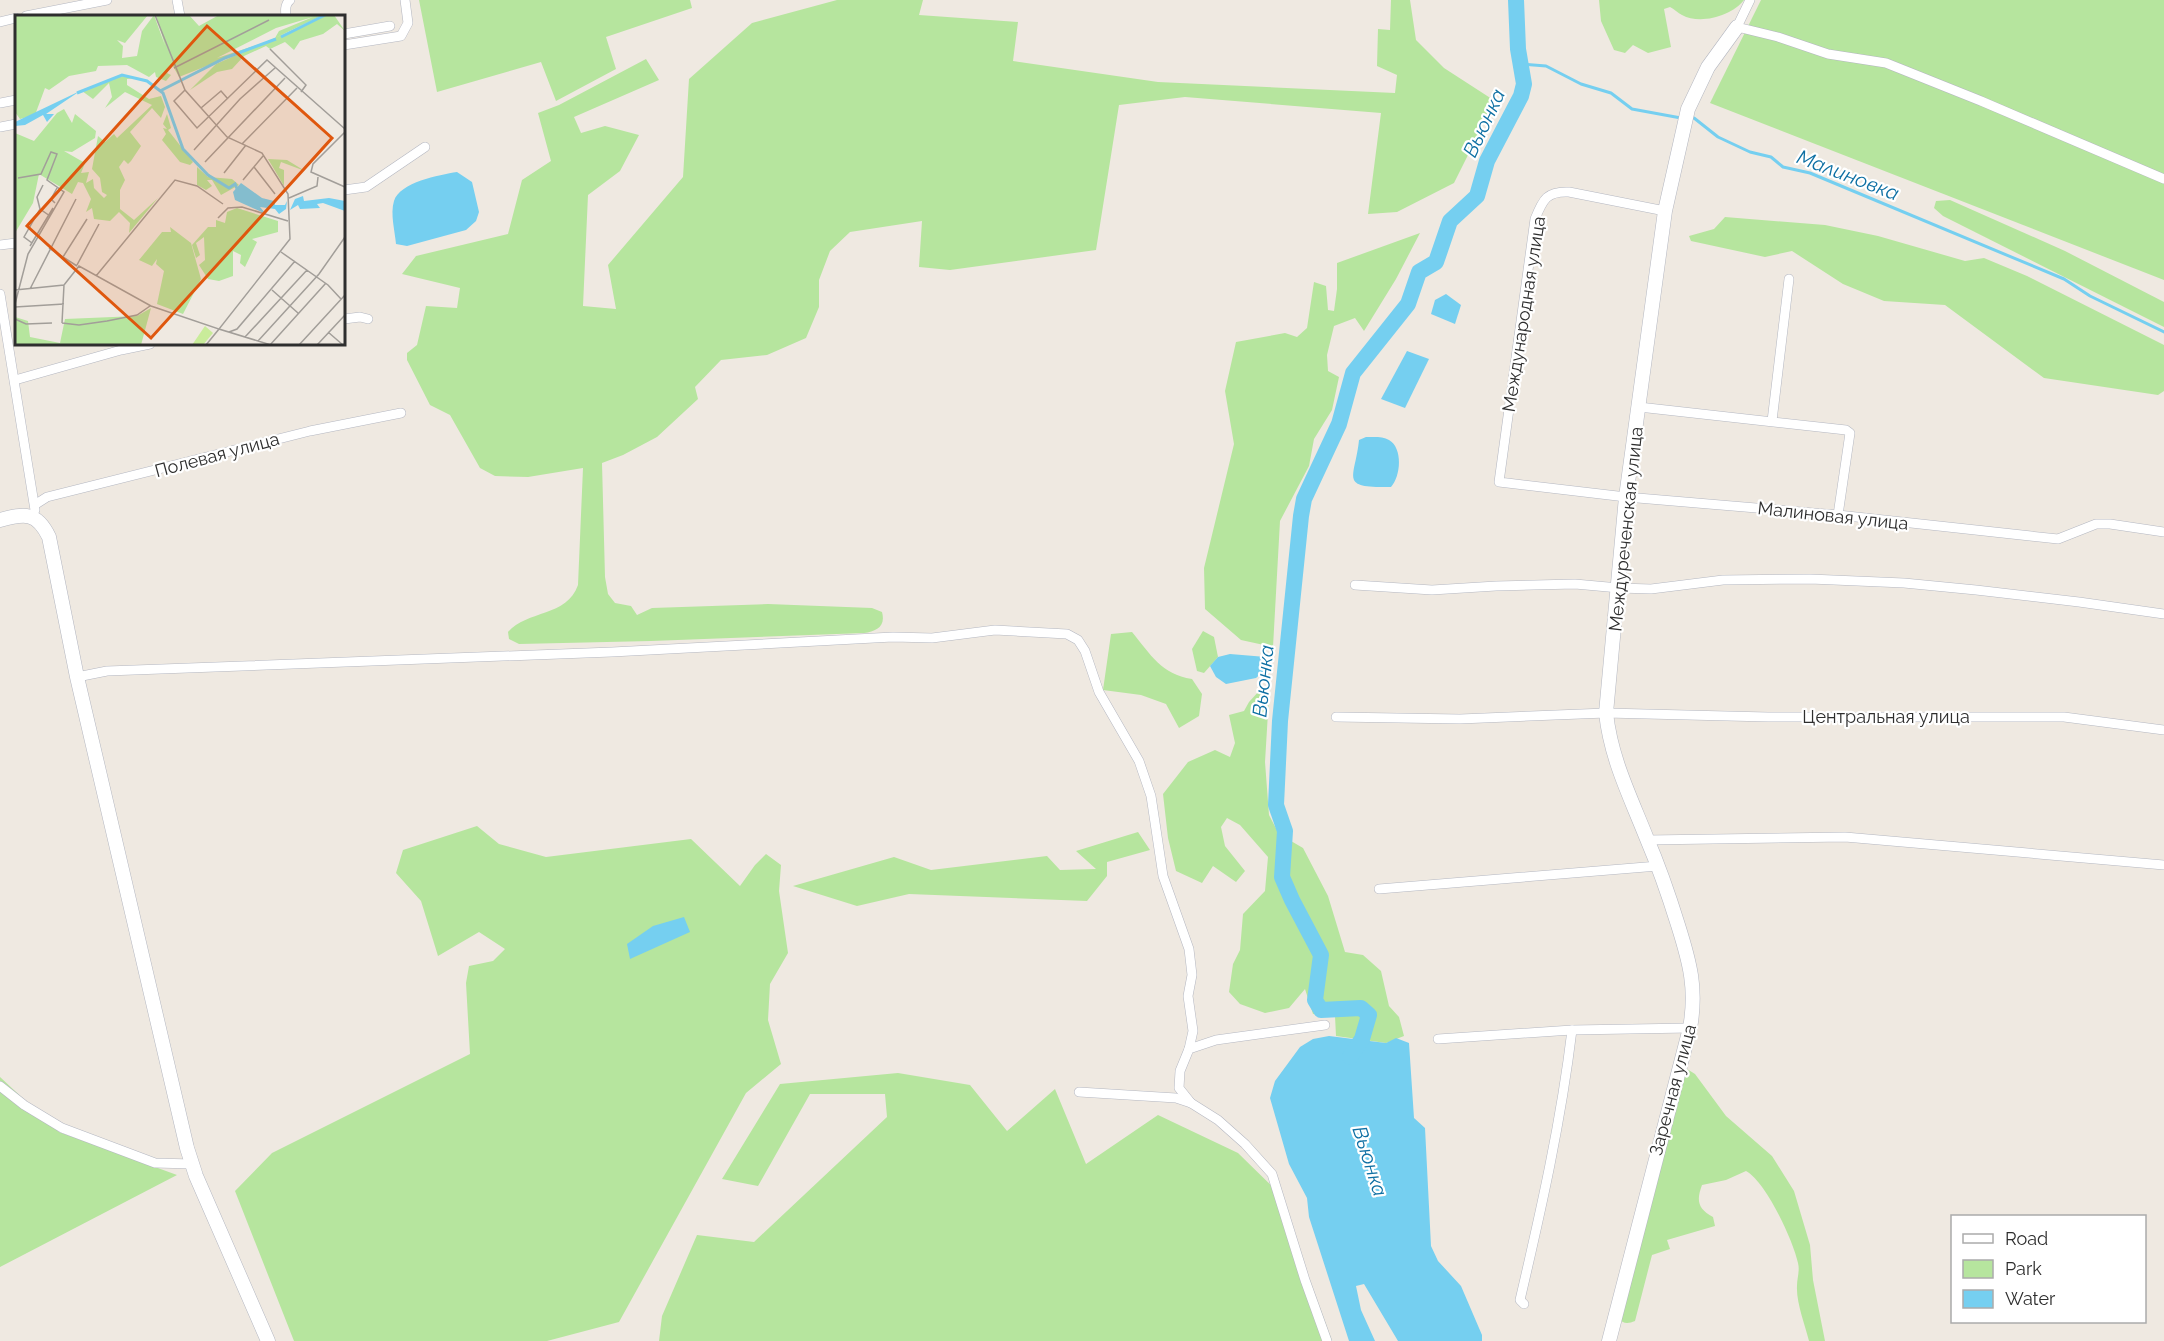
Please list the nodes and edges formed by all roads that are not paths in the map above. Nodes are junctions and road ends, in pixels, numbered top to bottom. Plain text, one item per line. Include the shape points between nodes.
1 (107, 0) edge
2 (177, 0) edge
3 (290, 0) edge
4 (405, 0) edge
5 (1750, 0) edge
6 (31, 15) edge
7 (180, 15) edge
8 (286, 15) edge
9 (15, 18) edge
10 (0, 22) edge
11 (390, 26) dead end
12 (1737, 27) junction
13 (345, 34) edge
14 (345, 45) edge
15 (15, 100) edge
16 (0, 103) edge
17 (15, 124) edge
18 (0, 127) edge
19 (424, 147) dead end
20 (2164, 179) edge
21 (345, 190) edge
22 (1665, 211) junction
23 (15, 243) edge
24 (0, 245) edge
25 (1789, 279) dead end
26 (0, 294) edge
27 (345, 319) edge
28 (368, 319) dead end
29 (145, 345) edge
30 (15, 380) junction
31 (1639, 407) junction
32 (401, 413) dead end
33 (1772, 421) junction
34 (1499, 482) joint
35 (1626, 497) junction
36 (35, 511) junction
37 (1838, 516) junction
38 (0, 520) edge
39 (2164, 532) edge
40 (1355, 585) dead end
41 (1619, 588) junction
42 (2164, 614) edge
43 (76, 677) junction
44 (1606, 713) junction
45 (1336, 717) dead end
46 (2164, 730) edge
47 (1648, 840) junction
48 (1658, 866) junction
49 (2164, 866) edge
50 (1379, 889) dead end
51 (1325, 1025) dead end
52 (1690, 1028) junction
53 (1572, 1030) junction
54 (1438, 1039) dead end
55 (1189, 1049) junction
56 (0, 1086) edge
57 (1079, 1092) dead end
58 (1191, 1102) junction
59 (192, 1164) junction
60 (1524, 1304) dead end
61 (268, 1341) edge
62 (1328, 1341) edge
63 (1609, 1341) edge

1 - 6 street
2 - 7 street
3 - 8 street
4 - 14 street via 408,22 401,36
5 - 12 street
9 - 10 street
11 - 13 street
12 - 20 street via 1828,54 1886,63
12 - 22 street, Междуреченская улица via 1708,67 1688,109
15 - 16 street
17 - 18 street
19 - 21 street via 366,187
22 - 31 street, Междуреченская улица
22 - 34 street, Международная улица via 1569,192 1549,195 1541,204 1535,219
23 - 24 street
25 - 33 street
26 - 30 street
27 - 28 street
29 - 30 street
30 - 36 street
31 - 33 street
31 - 35 street, Междуреченская улица
32 - 36 street, Полевая улица via 310,431 46,497
33 - 37 street via 1850,433
34 - 35 street, Малиновая улица
35 - 37 street, Малиновая улица
35 - 41 street, Междуреченская улица
36 - 38 street
36 - 43 street via 49,537
37 - 39 street, Малиновая улица via 2058,539 2096,524
40 - 41 street via 1432,590 1575,584
41 - 42 street via 1723,580 1904,583
41 - 44 street, Междуреченская улица
43 - 55 street via 107,672 932,638 995,630 1067,634 1078,640 1085,651 1099,692 1139,761 1151,796 1163,876 1190,949 1192,975 1188,996 1193,1030
43 - 59 street
44 - 45 street, Центральная улица via 1460,719
44 - 46 street, Центральная улица via 2064,717
44 - 47 street, Междуреченская улица via 1615,762
47 - 48 street, Заречная улица
47 - 49 street via 1845,837
48 - 50 street
48 - 52 street, Заречная улица via 1694,982
51 - 55 street via 1216,1040
52 - 53 street
52 - 63 street, Заречная улица
53 - 54 street
53 - 60 street via 1564,1098 1520,1300
55 - 58 street via 1180,1071 1179,1088
56 - 59 street via 62,1128 155,1163
57 - 58 street
58 - 62 street via 1245,1144 1272,1174
59 - 61 street

